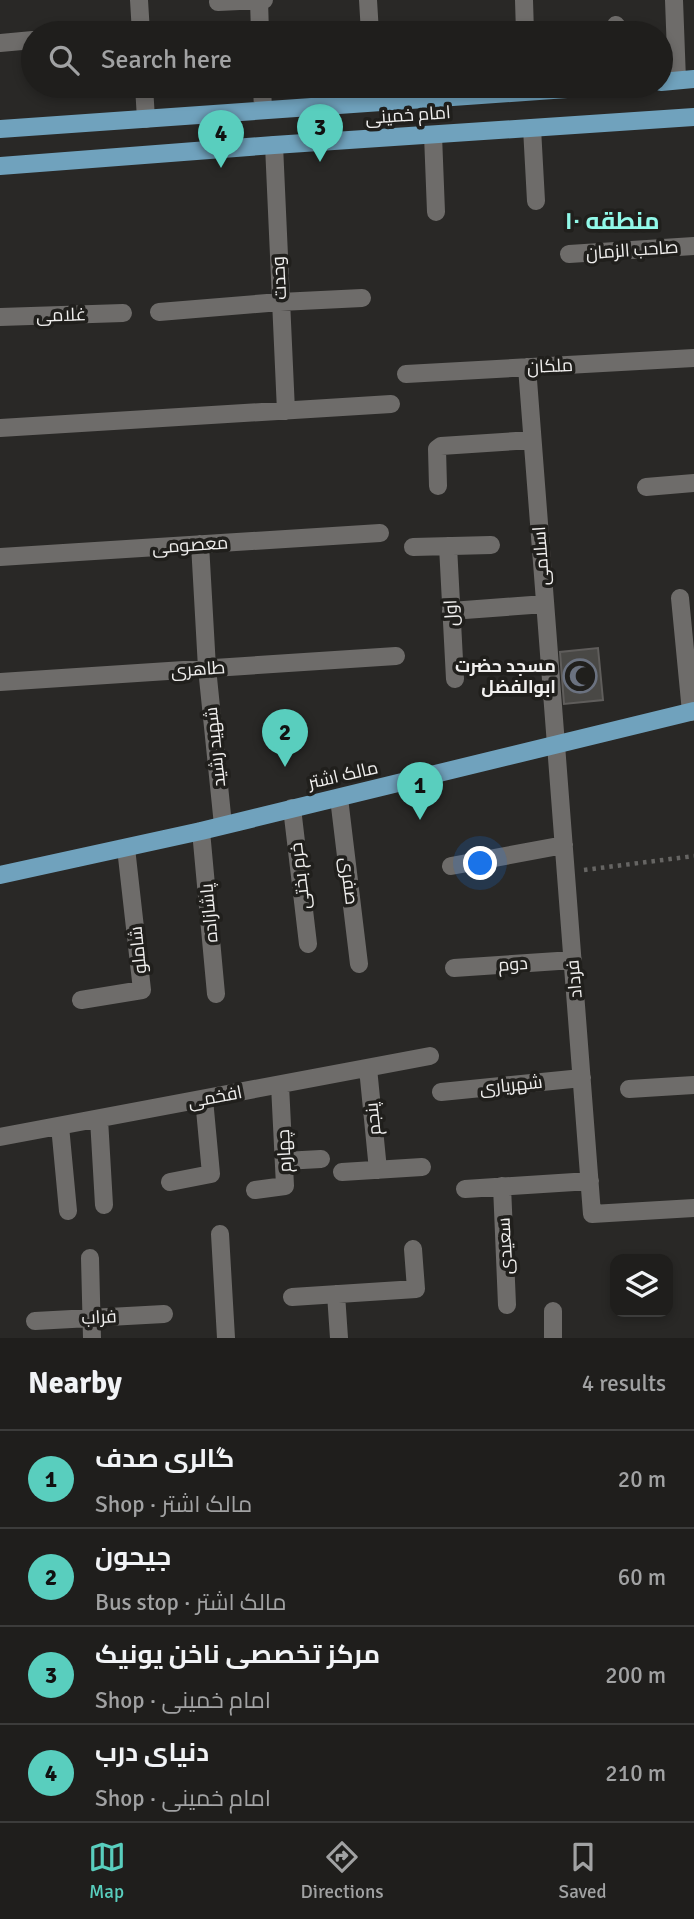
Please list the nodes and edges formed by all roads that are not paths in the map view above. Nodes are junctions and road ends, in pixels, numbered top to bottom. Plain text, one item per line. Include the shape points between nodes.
1 (139, 0) edge
2 (261, 0) edge
3 (368, 0) edge
4 (524, 0) edge
5 (674, 0) edge
6 (218, 2) dead end
7 (140, 21) edge
8 (260, 21) edge
9 (369, 21) edge
10 (525, 21) edge
11 (21, 41) edge
12 (0, 43) edge
13 (677, 80) edge
14 (145, 98) edge
15 (262, 98) edge
16 (341, 98) edge
17 (263, 110) junction
18 (694, 117) edge
19 (146, 119) junction
20 (532, 128) junction
21 (0, 129) edge
22 (433, 135) junction
23 (274, 145) junction
24 (0, 166) edge
25 (536, 201) dead end
26 (436, 212) dead end
27 (694, 246) edge
28 (569, 254) dead end
29 (362, 298) dead end
30 (280, 302) junction
31 (159, 312) dead end
32 (123, 313) dead end
33 (0, 317) edge
34 (694, 358) edge
35 (527, 367) junction
36 (406, 374) dead end
37 (391, 404) dead end
38 (286, 411) junction
39 (0, 428) edge
40 (532, 440) junction
41 (694, 483) edge
42 (438, 486) dead end
43 (646, 486) dead end
44 (380, 533) dead end
45 (200, 544) junction
46 (491, 545) dead end
47 (448, 546) junction
48 (413, 547) dead end
49 (0, 557) edge
50 (688, 594) edge
51 (545, 604) junction
52 (451, 611) junction
53 (396, 656) dead end
54 (206, 668) junction
55 (455, 679) dead end
56 (0, 682) edge
57 (693, 712) edge
58 (556, 745) junction
59 (339, 798) junction
60 (292, 808) junction
61 (223, 825) junction
62 (201, 831) junction
63 (564, 845) junction
64 (127, 848) junction
65 (452, 866) dead end
66 (0, 875) edge
67 (308, 944) dead end
68 (573, 960) junction
69 (359, 964) dead end
70 (454, 968) dead end
71 (216, 994) dead end
72 (81, 1000) dead end
73 (430, 1056) dead end
74 (368, 1068) junction
75 (582, 1078) junction
76 (280, 1085) junction
77 (694, 1085) edge
78 (629, 1089) dead end
79 (441, 1092) dead end
80 (204, 1099) junction
81 (99, 1119) junction
82 (60, 1126) junction
83 (0, 1137) edge
84 (321, 1158) dead end
85 (284, 1161) junction
86 (422, 1167) dead end
87 (378, 1170) junction
88 (342, 1172) dead end
89 (590, 1181) junction
90 (170, 1182) dead end
91 (502, 1186) junction
92 (465, 1189) dead end
93 (255, 1190) dead end
94 (104, 1205) dead end
95 (694, 1208) edge
96 (68, 1211) dead end
97 (220, 1234) dead end
98 (413, 1249) dead end
99 (90, 1258) dead end
100 (336, 1294) junction
101 (292, 1297) dead end
102 (508, 1305) dead end
103 (553, 1311) dead end
104 (164, 1314) dead end
105 (91, 1317) junction
106 (34, 1321) dead end
107 (92, 1338) edge
108 (226, 1338) edge
109 (339, 1338) edge
110 (553, 1338) edge

1 - 7 street
2 - 6 street
2 - 8 street
3 - 9 street
4 - 10 street
5 - 13 street
11 - 12 street
14 - 19 street
15 - 17 street
16 - 17 main road, امام خمینی
17 - 19 main road, امام خمینی
18 - 20 main road, امام خمینی
19 - 21 main road, امام خمینی
20 - 22 main road, امام خمینی
20 - 25 street
22 - 23 main road, امام خمینی
22 - 26 street
23 - 24 main road, امام خمینی
23 - 30 street, وحدت
27 - 28 street, صاحب الزمان
29 - 30 street
30 - 31 street
30 - 38 street, وحدت
32 - 33 street, غلامی
34 - 35 street, ملکان
35 - 36 street, ملکان
35 - 40 street, اسلامی
37 - 38 street
38 - 39 street
40 - 42 street via 437,449
40 - 51 street, اسلامی
41 - 43 street
44 - 45 street, معصومی
45 - 49 street, معصومی
45 - 54 street, شهید رشید
46 - 47 street
47 - 48 street
47 - 52 street, اول
50 - 57 street
51 - 52 street
51 - 58 street, اسلامی
52 - 55 street, اول
53 - 54 street, طاهری
54 - 56 street, طاهری
54 - 61 street, شهید رشید
57 - 58 main road, مالک اشتر
58 - 59 main road, مالک اشتر
58 - 63 street, فرداد
59 - 60 main road, مالک اشتر
59 - 69 street, صفری
60 - 61 main road, مالک اشتر
60 - 67 street, خرم بختی
61 - 62 main road, مالک اشتر
62 - 64 main road, مالک اشتر
62 - 71 street, پاشازاده
63 - 65 street
63 - 68 street, فرداد
64 - 66 main road, مالک اشتر
64 - 72 street, شاملو via 142,990
68 - 70 street, دوم
68 - 75 street, فرداد
73 - 74 street, افخمی
74 - 76 street, افخمی
74 - 87 street, پنجم
75 - 79 street, شهریاری
75 - 89 street, فرداد
76 - 80 street, افخمی
76 - 85 street, چهارم
77 - 78 street
80 - 81 street, افخمی
80 - 90 street via 211,1174
81 - 82 street, افخمی
81 - 94 street
82 - 83 street, افخمی
82 - 96 street
84 - 85 street
85 - 93 street, چهارم via 285,1186
86 - 87 street
87 - 88 street
89 - 91 street
89 - 95 street, فرداد via 592,1214
91 - 92 street
91 - 102 street, سعیدی
97 - 108 street
98 - 100 street via 415,1289
99 - 105 street
100 - 101 street
100 - 109 street
103 - 110 street
104 - 105 street, فراب
105 - 106 street, فراب
105 - 107 street

